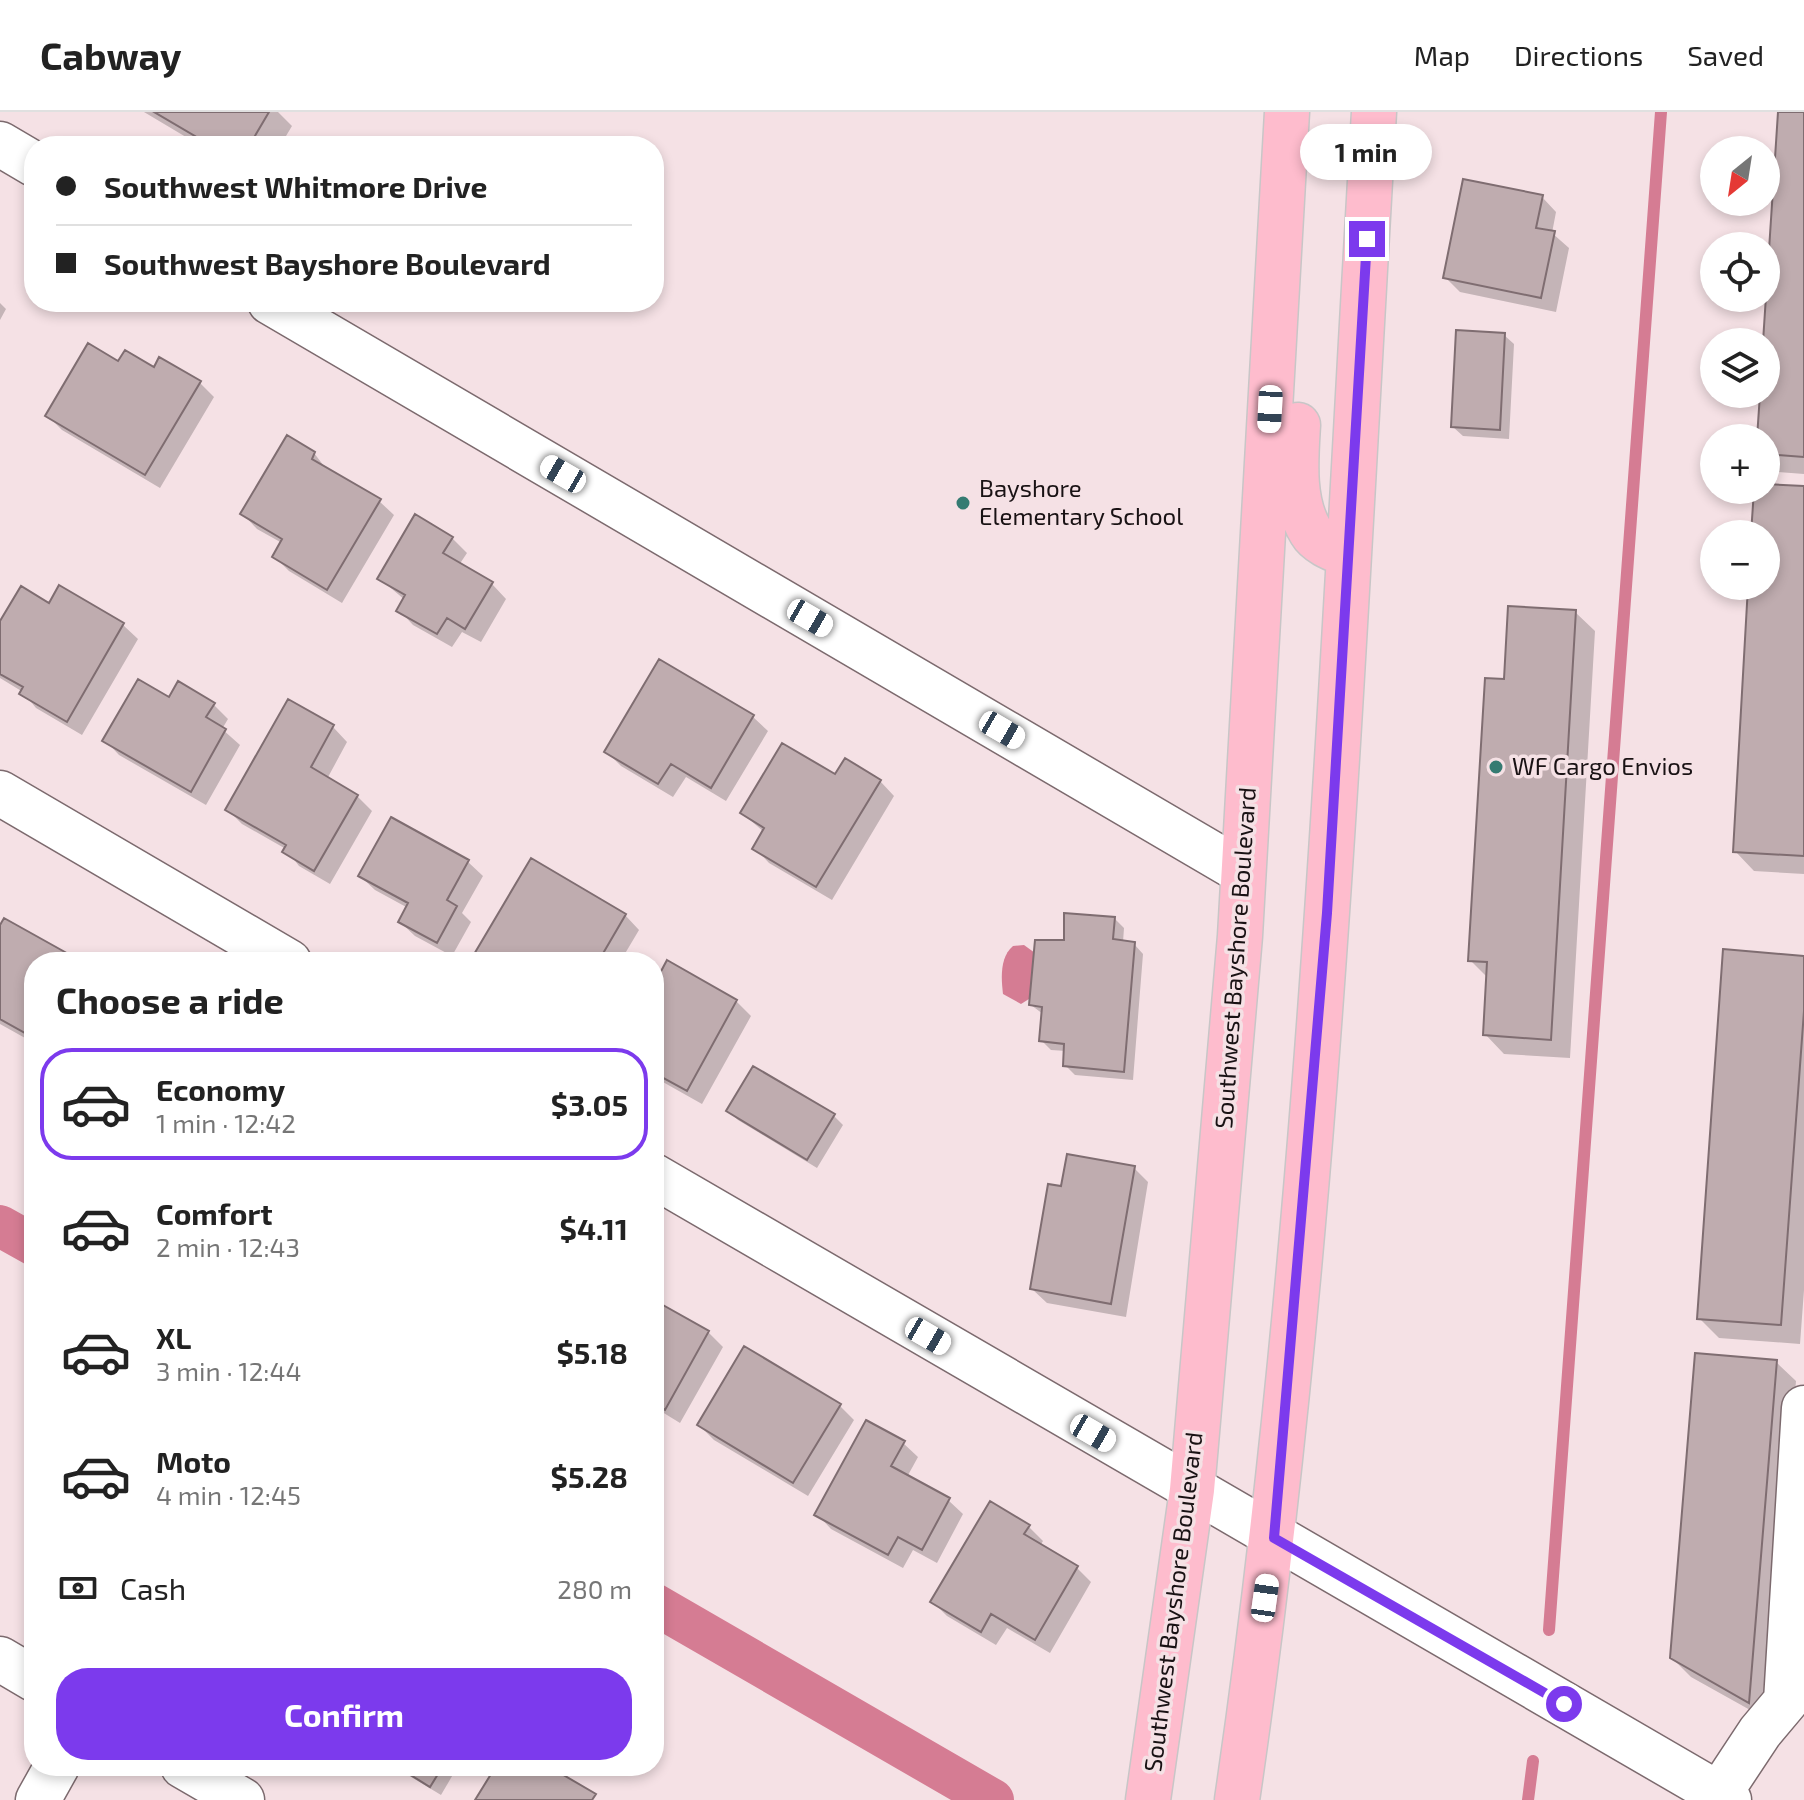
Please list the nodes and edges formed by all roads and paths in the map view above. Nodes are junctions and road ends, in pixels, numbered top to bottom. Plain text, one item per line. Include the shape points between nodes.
1 (1374, 112) edge
2 (1286, 121) edge
3 (0, 144) edge
4 (24, 158) edge
5 (287, 312) edge
6 (1348, 555) junction
7 (0, 793) edge
8 (1243, 872) junction
9 (272, 952) edge
10 (664, 1182) edge
11 (1804, 1408) edge
12 (1192, 1490) junction
13 (1274, 1538) junction
14 (0, 1659) edge
15 (24, 1673) edge
16 (51, 1776) edge
17 (200, 1776) edge
18 (1724, 1797) edge
19 (38, 1800) edge
20 (242, 1800) edge
21 (1148, 1800) edge
22 (1237, 1800) edge

1 - 6 main road
2 - 6 main road via 1312,174 1295,481 1311,532
2 - 8 main road, Southwest Bayshore Boulevard
3 - 4 street
5 - 8 street
6 - 13 main road via 1327,913
7 - 9 street
8 - 12 main road, Southwest Bayshore Boulevard
10 - 12 street
11 - 18 street via 1786,1701 1760,1732
12 - 13 street
12 - 21 main road, Southwest Bayshore Boulevard
13 - 18 street
13 - 22 main road
14 - 15 street
16 - 19 street
17 - 20 street

